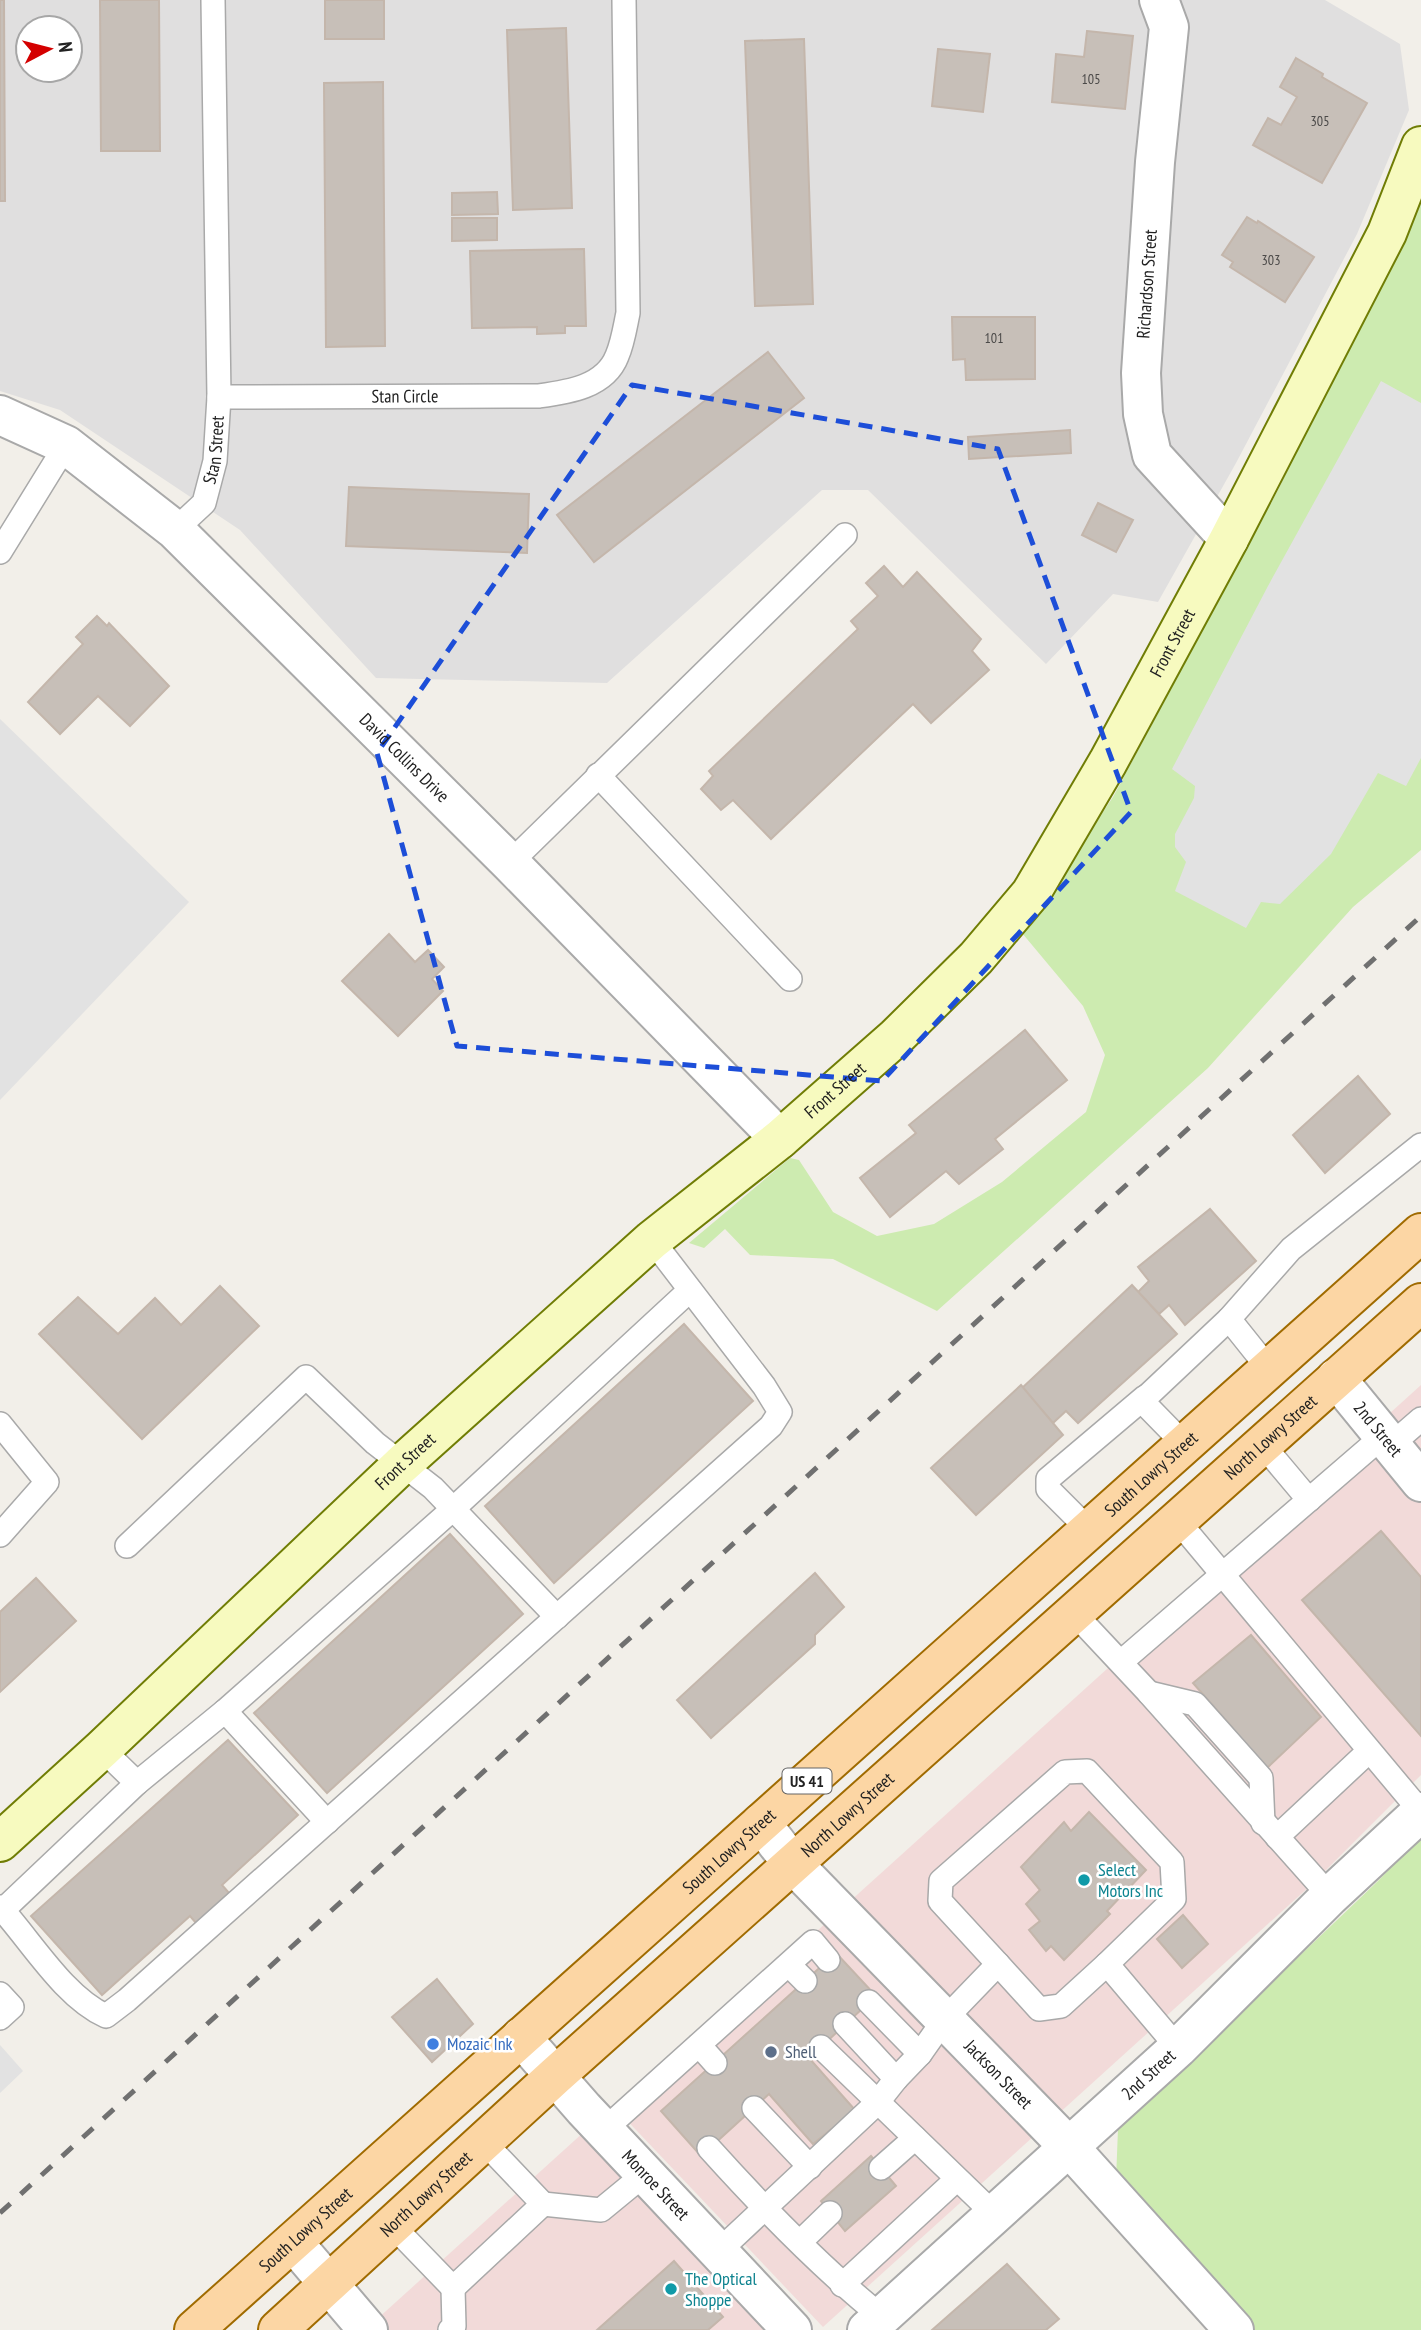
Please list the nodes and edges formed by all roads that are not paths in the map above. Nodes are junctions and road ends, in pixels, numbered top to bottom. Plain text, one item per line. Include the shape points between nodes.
1 (213, 0) edge
2 (624, 0) edge
3 (1159, 0) edge
4 (1421, 146) edge
5 (219, 397) junction
6 (0, 415) edge
7 (66, 445) junction
8 (175, 530) junction
9 (845, 535) dead end
10 (1229, 539) junction
11 (0, 552) edge
12 (598, 775) junction
13 (510, 863) junction
14 (790, 979) dead end
15 (780, 1139) junction
16 (1421, 1145) edge
17 (1421, 1233) edge
18 (652, 1240) junction
19 (690, 1290) junction
20 (1421, 1303) edge
21 (1229, 1319) junction
22 (1269, 1369) junction
23 (1336, 1378) junction
24 (1145, 1397) junction
25 (1421, 1419) edge
26 (0, 1424) edge
27 (1387, 1441) junction
28 (1184, 1444) junction
29 (1262, 1444) junction
30 (401, 1465) junction
31 (1421, 1482) edge
32 (1308, 1500) junction
33 (453, 1509) junction
34 (1177, 1520) junction
35 (1089, 1530) junction
36 (0, 1535) edge
37 (127, 1546) dead end
38 (1223, 1575) junction
39 (1073, 1612) junction
40 (557, 1617) junction
41 (1121, 1662) junction
42 (225, 1711) junction
43 (102, 1749) junction
44 (1370, 1751) junction
45 (137, 1783) junction
46 (1421, 1812) edge
47 (327, 1822) junction
48 (761, 1823) junction
49 (1270, 1830) junction
50 (0, 1842) edge
51 (792, 1863) junction
52 (1330, 1896) junction
53 (1, 1909) edge
54 (828, 1960) dead end
55 (998, 1964) junction
56 (1107, 1964) junction
57 (0, 1994) edge
58 (869, 2002) dead end
59 (0, 2018) edge
60 (944, 2020) junction
61 (845, 2024) dead end
62 (521, 2037) junction
63 (699, 2045) junction
64 (821, 2047) dead end
65 (1178, 2048) junction
66 (920, 2054) junction
67 (715, 2063) dead end
68 (555, 2076) junction
69 (895, 2079) junction
70 (877, 2103) junction
71 (754, 2108) dead end
72 (604, 2130) junction
73 (915, 2138) junction
74 (484, 2142) junction
75 (1070, 2147) junction
76 (709, 2148) dead end
77 (810, 2167) junction
78 (881, 2168) dead end
79 (646, 2173) junction
80 (957, 2179) junction
81 (543, 2204) junction
82 (765, 2209) junction
83 (830, 2213) dead end
84 (995, 2215) junction
85 (393, 2226) junction
86 (293, 2242) junction
87 (800, 2242) junction
88 (719, 2251) junction
89 (328, 2284) junction
90 (842, 2285) junction
91 (453, 2288) junction
92 (874, 2323) edge
93 (194, 2330) edge
94 (278, 2330) edge
95 (369, 2330) edge
96 (450, 2330) edge
97 (792, 2330) edge
98 (1234, 2330) edge

1 - 5 lane
2 - 5 lane, Stan Circle via 628,313 617,358 599,379 573,391 539,396
3 - 10 street, Richardson Street via 1169,27 1155,162 1141,373 1143,414 1152,454
4 - 10 street, Front Street via 1388,233
5 - 8 lane, Stan Street via 215,461 204,503
6 - 7 street, David Collins Drive
7 - 8 street, David Collins Drive
7 - 11 lane
8 - 13 street, David Collins Drive
9 - 12 lane
10 - 15 street, Front Street via 1031,893 976,958 896,1038
12 - 13 lane
12 - 14 lane
13 - 15 street, David Collins Drive
15 - 18 street, Front Street
16 - 21 lane via 1291,1249
17 - 22 main road, South Lowry Street / US 41
18 - 19 lane
18 - 30 street, Front Street
19 - 33 lane
19 - 40 lane via 780,1412 771,1426
20 - 23 main road, North Lowry Street / US 41
21 - 22 lane
21 - 24 lane
22 - 28 main road, South Lowry Street / US 41
23 - 27 street, 2nd Street
23 - 29 main road, North Lowry Street / US 41
24 - 28 lane via 1142,1401
24 - 35 lane via 1048,1479 1048,1489
25 - 27 lane
26 - 36 lane via 47,1482
27 - 31 street, 2nd Street
27 - 32 lane
28 - 35 main road, South Lowry Street / US 41
29 - 32 lane
29 - 34 main road, North Lowry Street / US 41
30 - 33 lane
30 - 37 lane via 306,1377
30 - 43 street, Front Street
32 - 38 lane
33 - 40 lane
33 - 42 lane
34 - 38 lane
34 - 39 main road, North Lowry Street / US 41
35 - 48 main road, South Lowry Street / US 41
38 - 41 lane
38 - 44 lane
39 - 41 lane
39 - 51 main road, North Lowry Street / US 41
40 - 47 lane
41 - 49 lane
42 - 45 lane
42 - 47 lane
43 - 45 lane
43 - 50 street, Front Street
44 - 46 lane
44 - 49 lane
45 - 53 lane
46 - 52 street, 2nd Street
47 - 53 lane via 106,2016 92,2009 51,1970
48 - 51 street, Jackson Street
48 - 62 main road, South Lowry Street / US 41
49 - 52 lane
51 - 60 street, Jackson Street
51 - 68 main road, North Lowry Street / US 41
52 - 65 street, 2nd Street
54 - 63 lane via 813,1942 797,1973 772,1996
55 - 56 lane via 1039,2009 1061,2006
55 - 56 lane via 940,1901 941,1881 1065,1772 1087,1771 1172,1862 1174,1899
55 - 60 lane
56 - 65 lane
57 - 59 lane via 12,2007
58 - 66 lane
60 - 66 lane
60 - 75 street, Jackson Street
61 - 69 lane
62 - 68 street, Monroe Street
62 - 86 main road, South Lowry Street / US 41
63 - 67 lane
63 - 72 lane via 663,2094
64 - 70 lane
65 - 75 street, 2nd Street
66 - 69 lane
68 - 72 street, Monroe Street
68 - 74 main road, North Lowry Street / US 41
69 - 70 lane
70 - 73 lane
70 - 77 lane
71 - 77 lane
72 - 79 street, Monroe Street
73 - 78 lane
73 - 80 lane
74 - 81 lane
74 - 85 main road, North Lowry Street / US 41
75 - 84 street, 2nd Street
75 - 98 street, Jackson Street
76 - 82 lane
77 - 82 lane
79 - 81 lane via 600,2210
79 - 88 street, Monroe Street
80 - 84 lane
80 - 90 lane
81 - 91 lane
82 - 87 lane
82 - 88 lane
83 - 87 lane
84 - 92 street, 2nd Street
85 - 89 main road, North Lowry Street / US 41
85 - 91 lane
86 - 89 street
86 - 93 main road, South Lowry Street / US 41
87 - 90 lane
88 - 97 street, Monroe Street
89 - 94 main road, North Lowry Street / US 41
89 - 95 street
90 - 92 lane
91 - 96 lane via 454,2326

